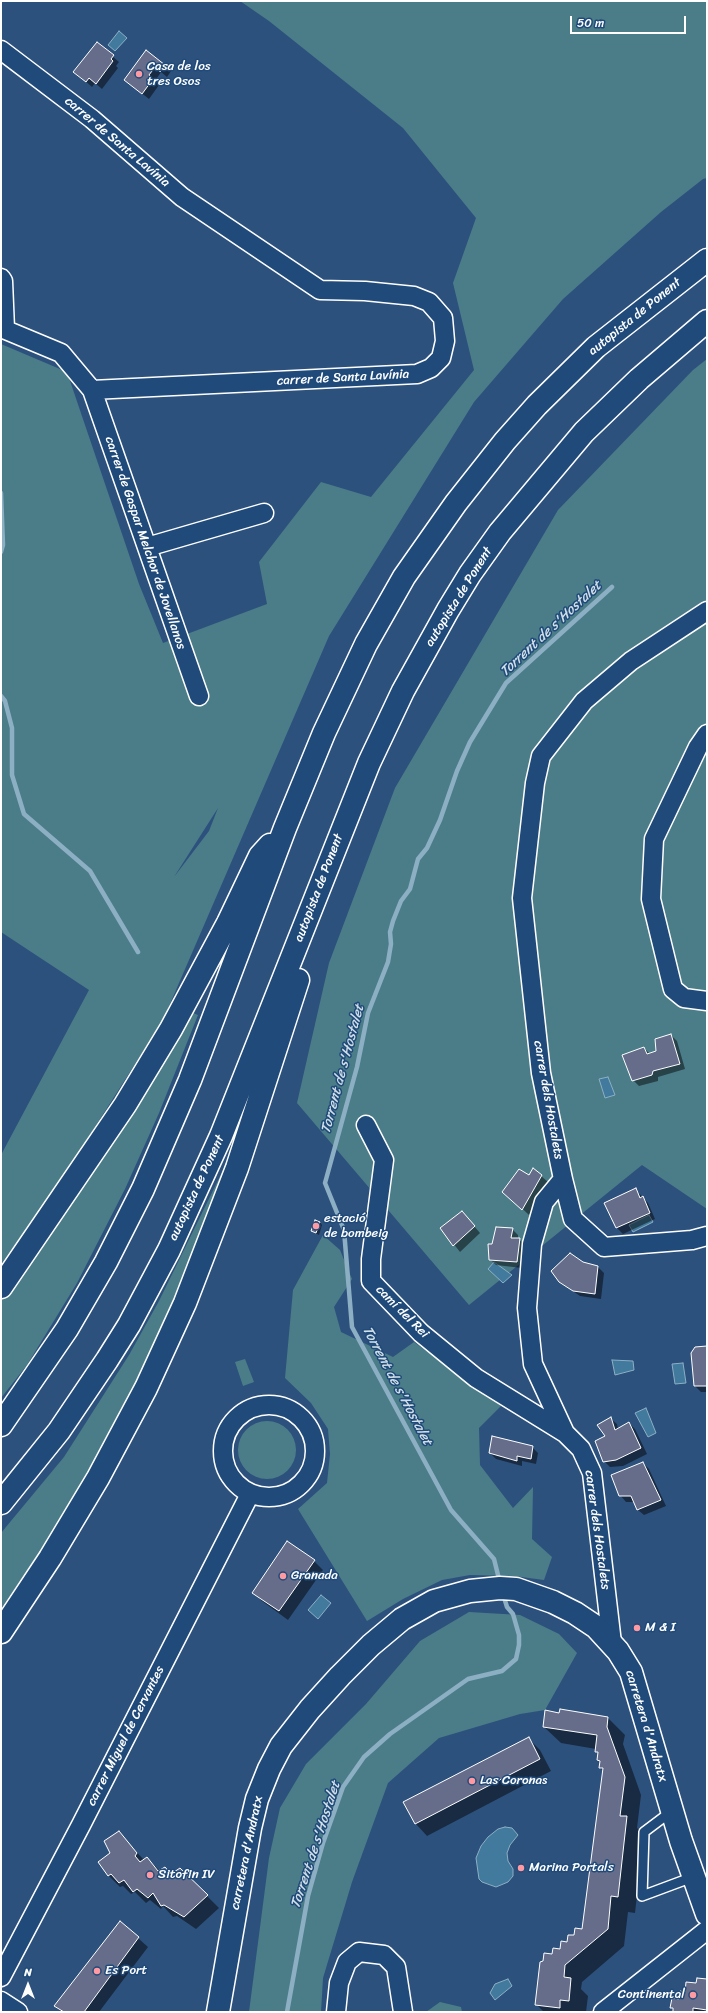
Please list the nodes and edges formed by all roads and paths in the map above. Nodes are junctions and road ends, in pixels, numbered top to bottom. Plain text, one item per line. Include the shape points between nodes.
1 (1, 50) edge
2 (707, 260) edge
3 (1, 278) edge
4 (707, 321) edge
5 (3, 329) edge
6 (92, 390) junction
7 (264, 513) dead end
8 (147, 547) junction
9 (707, 611) edge
10 (421, 657) junction
11 (199, 696) dead end
12 (707, 734) edge
13 (285, 828) junction
14 (707, 1001) edge
15 (366, 1125) dead end
16 (563, 1179) junction
17 (707, 1236) edge
18 (3, 1282) edge
19 (1, 1425) edge
20 (565, 1433) junction
21 (250, 1494) junction
22 (1, 1503) edge
23 (1, 1632) edge
24 (612, 1643) junction
25 (672, 1811) junction
26 (693, 1877) junction
27 (707, 1914) edge
28 (707, 1930) edge
29 (1, 1977) edge
30 (1, 2001) edge
31 (18, 2012) edge
32 (218, 2012) edge
33 (336, 2012) edge
34 (403, 2012) edge
35 (603, 2012) edge

1 - 6 street, carrer de Santa Lavínia via 92,119 182,196 320,290 414,296 429,302 443,318 445,341 441,358 431,368 417,374
2 - 13 main road, autopista de Ponent via 631,317 570,371 505,441 456,503 404,576 366,644 324,733
3 - 5 street via 4,281
4 - 10 main road, autopista de Ponent via 611,404 557,462 484,554
5 - 6 street via 61,353
6 - 8 street, carrer de Gaspar Melchor de Jovellanos
7 - 8 street
8 - 11 street, carrer de Gaspar Melchor de Jovellanos
9 - 16 street, carrer dels Hostalets via 630,661 584,701 541,756 535,783 522,898 541,1073
10 - 22 main road, autopista de Ponent via 385,726 363,777 221,1136 169,1250 107,1360 59,1431
10 - 23 main road via 411,705 373,787 318,926 281,1029 238,1168 185,1304 146,1388 98,1478 42,1571
12 - 14 street via 698,746 654,839 651,898 674,989 684,998
13 - 18 main road via 260,856 243,894 172,1029 125,1105
13 - 19 main road, autopista de Ponent via 190,1080 143,1190 68,1329
15 - 20 street, camí del Rei via 384,1160 371,1258 371,1281 421,1333 476,1378
16 - 17 street via 573,1220 604,1247 692,1240
16 - 20 street, carrer dels Hostalets via 544,1202 532,1244 526,1308 534,1364
20 - 24 street, carrer dels Hostalets via 581,1449 592,1473
21 - 21 street via 265,1497 290,1492 305,1480 312,1467 315,1452 313,1438 306,1424 282,1407 266,1405 251,1409 238,1417 228,1429 223,1443 223,1459 228,1473 237,1485
21 - 29 street, carrer Miguel de Cervantes
24 - 25 main road, carretera d'Andratx via 630,1672
24 - 32 main road, carretera d'Andratx via 596,1627 575,1613 530,1593 500,1588 470,1591 434,1601 402,1619 372,1645 310,1709 281,1746 259,1793 251,1821
25 - 26 main road, carretera d'Andratx
25 - 26 lane via 644,1832 642,1896
26 - 27 main road, carretera d'Andratx
28 - 35 street
30 - 31 street
33 - 34 street via 341,1976 347,1962 359,1952 384,1955 396,1967

